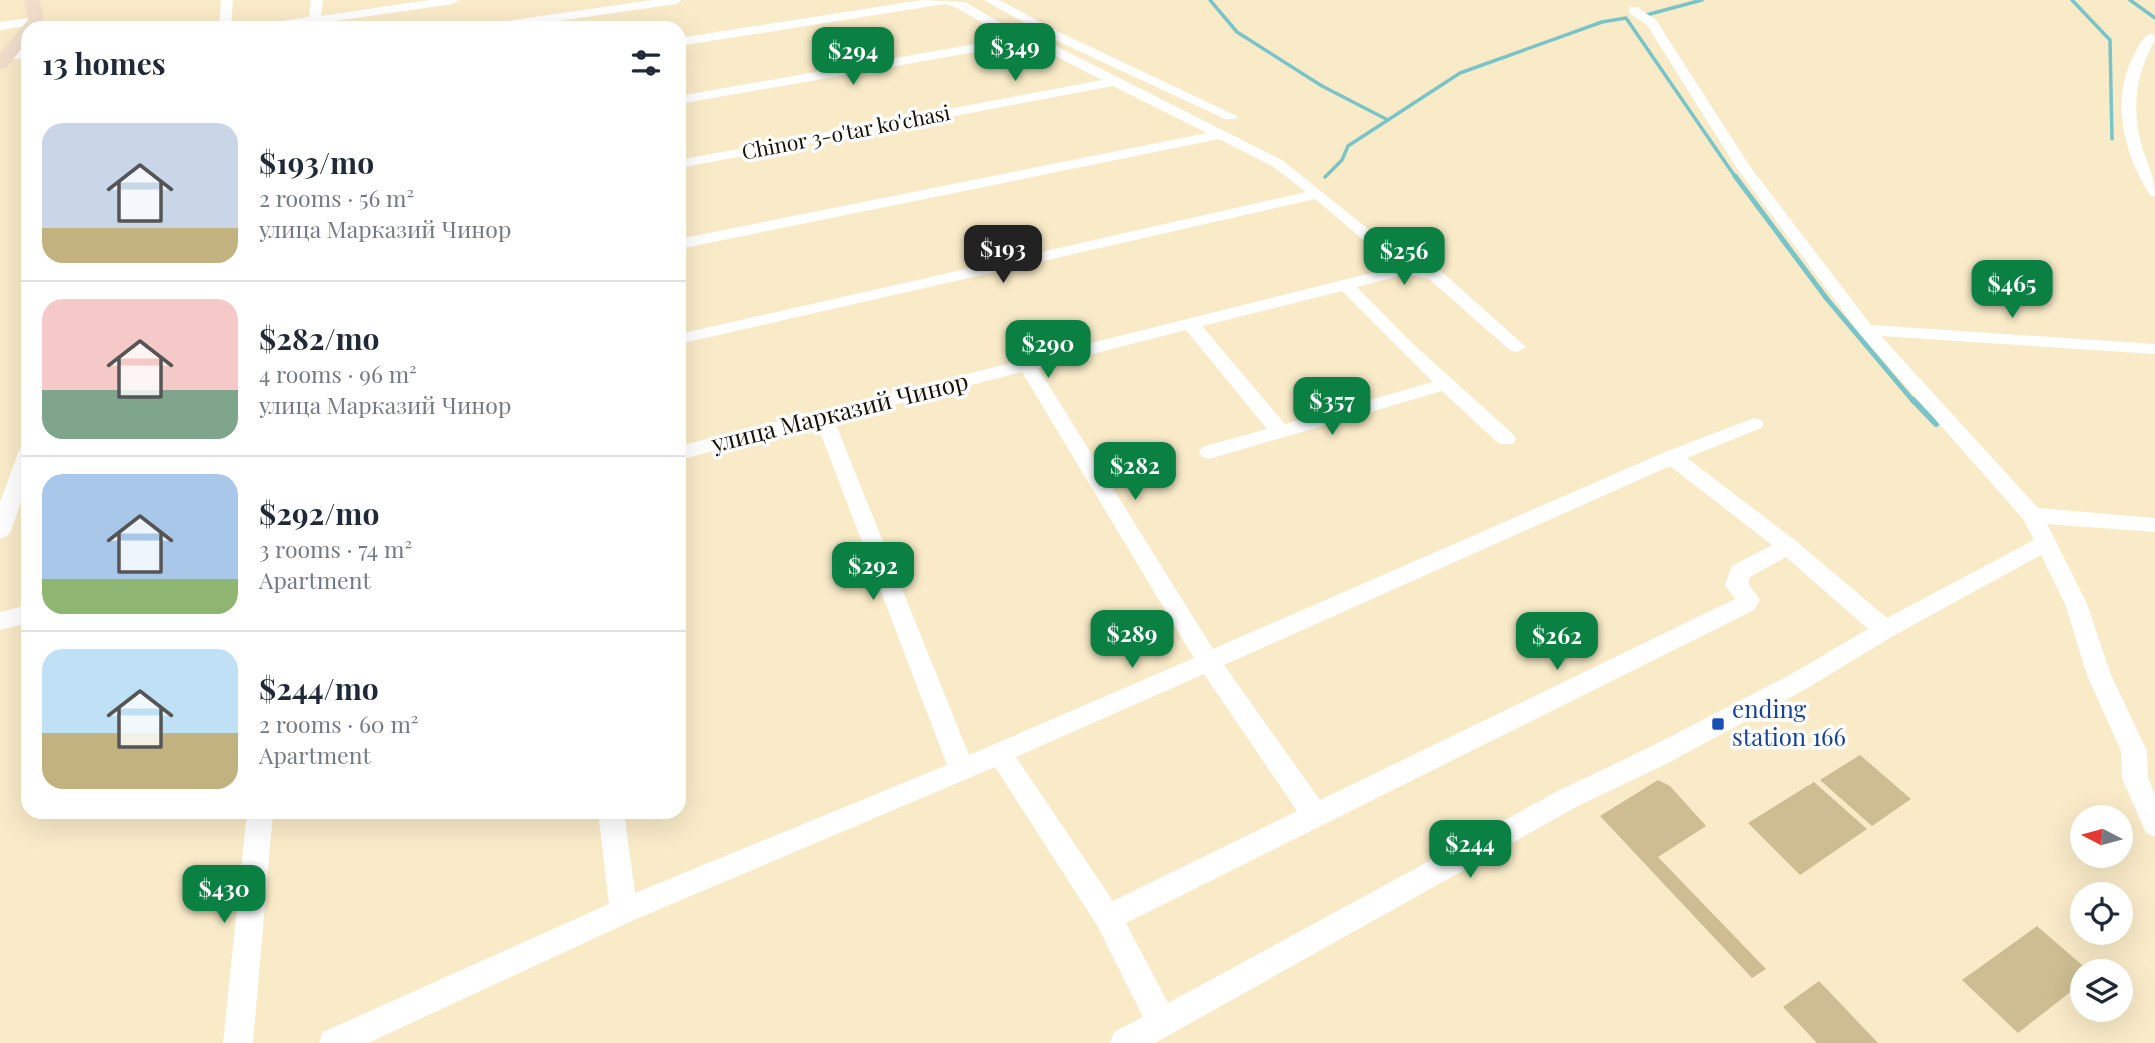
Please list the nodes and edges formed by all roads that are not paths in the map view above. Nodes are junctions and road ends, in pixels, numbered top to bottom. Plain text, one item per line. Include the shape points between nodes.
1 (32, 0) edge
2 (228, 0) edge
3 (317, 0) edge
4 (453, 0) edge
5 (676, 0) edge
6 (946, 0) edge
7 (990, 0) edge
8 (619, 9) edge
9 (1633, 10) dead end
10 (31, 21) edge
11 (226, 21) edge
12 (314, 21) edge
13 (331, 21) edge
14 (534, 21) edge
15 (0, 26) edge
16 (21, 26) edge
17 (21, 38) edge
18 (2150, 38) dead end
19 (1021, 40) junction
20 (686, 41) edge
21 (21, 56) edge
22 (3, 60) edge
23 (1115, 82) junction
24 (1156, 82) junction
25 (1132, 90) junction
26 (686, 99) edge
27 (1230, 116) dead end
28 (1219, 135) junction
29 (686, 163) edge
30 (2155, 192) edge
31 (1318, 194) junction
32 (686, 243) edge
33 (1407, 269) junction
34 (1347, 286) junction
35 (1191, 325) junction
36 (1866, 330) junction
37 (686, 336) edge
38 (1517, 347) dead end
39 (2155, 349) edge
40 (1027, 366) junction
41 (1445, 384) junction
42 (824, 418) junction
43 (1754, 424) dead end
44 (1280, 431) junction
45 (1506, 439) dead end
46 (686, 451) edge
47 (1209, 452) dead end
48 (1677, 455) junction
49 (21, 486) edge
50 (2032, 515) junction
51 (2155, 525) edge
52 (0, 531) edge
53 (2046, 543) junction
54 (1788, 546) junction
55 (21, 616) edge
56 (0, 621) edge
57 (1885, 630) junction
58 (1208, 661) junction
59 (2145, 753) edge
60 (1000, 754) junction
61 (962, 770) junction
62 (1315, 815) junction
63 (259, 819) edge
64 (612, 819) edge
65 (2155, 825) edge
66 (624, 911) junction
67 (1108, 918) junction
68 (1161, 1021) junction
69 (238, 1043) edge
70 (334, 1043) edge
71 (1125, 1043) edge

1 - 10 main road
2 - 11 street
3 - 12 street
4 - 13 street
5 - 8 street
6 - 19 street
6 - 20 street
7 - 24 street
8 - 14 street
9 - 36 street via 1651,23 1743,167
15 - 16 street
17 - 22 main road
18 - 30 street via 2137,56 2127,86 2128,129
19 - 23 street via 1044,45
19 - 26 street
21 - 22 street
23 - 25 street
23 - 29 street, Chinor 3-o'tar ko'chasi
24 - 25 street
24 - 27 street
25 - 28 street
28 - 31 street via 1277,163
28 - 32 street
31 - 33 street
31 - 37 street
33 - 34 street, улица Марказий Чинор
33 - 38 street via 1435,275
34 - 35 street, улица Марказий Чинор
34 - 41 street
35 - 40 street, улица Марказий Чинор
35 - 44 street
36 - 39 street
36 - 50 street
40 - 42 street, улица Марказий Чинор
40 - 58 street
41 - 44 street
41 - 45 street
42 - 46 street, улица Марказий Чинор
42 - 61 street
43 - 48 street
44 - 47 street
48 - 54 street
48 - 58 street
49 - 52 street
50 - 51 street
50 - 53 street
53 - 57 street
53 - 59 street via 2076,604 2099,675
54 - 57 street
54 - 62 street via 1740,572 1736,585 1749,600 1746,604
55 - 56 street
57 - 68 street via 1796,683 1569,798
58 - 60 street
58 - 62 street
59 - 65 street via 2135,778
60 - 61 street
60 - 67 street
61 - 66 street
62 - 67 street
63 - 69 street
64 - 66 street
66 - 70 street
67 - 68 street
68 - 71 street

